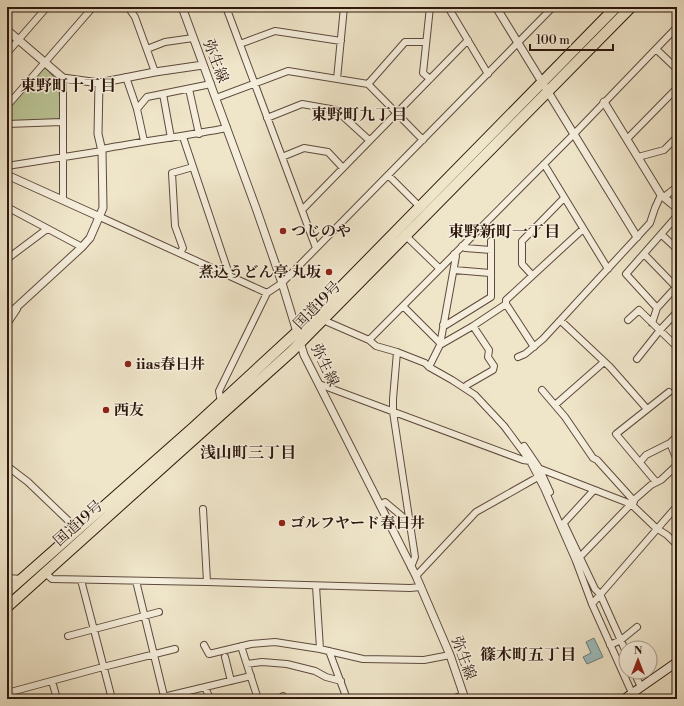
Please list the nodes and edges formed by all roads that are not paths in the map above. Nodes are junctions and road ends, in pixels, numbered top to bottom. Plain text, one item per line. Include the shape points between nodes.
1 (47, 7) edge
2 (93, 7) edge
3 (128, 7) edge
4 (182, 7) edge
5 (234, 7) edge
6 (344, 7) edge
7 (412, 7) edge
8 (430, 7) edge
9 (448, 7) edge
10 (496, 7) edge
11 (553, 7) edge
12 (616, 7) edge
13 (631, 7) edge
14 (226, 8) edge
15 (545, 10) edge
16 (677, 27) edge
17 (7, 30) edge
18 (194, 38) junction
19 (18, 40) junction
20 (468, 40) junction
21 (341, 41) junction
22 (426, 42) junction
23 (518, 43) junction
24 (240, 44) junction
25 (147, 49) junction
26 (656, 49) junction
27 (7, 53) edge
28 (44, 62) junction
29 (203, 65) junction
30 (677, 69) edge
31 (155, 72) junction
32 (488, 74) junction
33 (126, 77) junction
34 (63, 78) junction
35 (337, 79) junction
36 (430, 79) junction
37 (542, 82) junction
38 (99, 83) junction
39 (211, 84) junction
40 (254, 84) junction
41 (368, 84) junction
42 (677, 88) edge
43 (189, 89) junction
44 (548, 91) junction
45 (163, 94) junction
46 (216, 98) junction
47 (604, 102) junction
48 (7, 106) edge
49 (137, 109) junction
50 (396, 113) junction
51 (267, 118) junction
52 (62, 122) junction
53 (7, 124) edge
54 (227, 128) junction
55 (575, 133) junction
56 (199, 134) junction
57 (183, 137) junction
58 (677, 137) edge
59 (171, 138) junction
60 (627, 139) junction
61 (369, 140) junction
62 (423, 140) junction
63 (144, 141) junction
64 (102, 150) junction
65 (64, 157) junction
66 (282, 157) junction
67 (638, 157) junction
68 (544, 164) junction
69 (7, 166) edge
70 (193, 167) junction
71 (342, 167) junction
72 (7, 175) edge
73 (388, 175) junction
74 (677, 187) edge
75 (662, 196) junction
76 (564, 198) junction
77 (63, 200) junction
78 (7, 206) edge
79 (420, 207) junction
80 (677, 208) edge
81 (302, 210) junction
82 (677, 216) edge
83 (100, 217) junction
84 (47, 229) junction
85 (583, 230) junction
86 (662, 235) junction
87 (406, 236) junction
88 (638, 237) junction
89 (491, 241) dead end
90 (462, 246) junction
91 (82, 247) junction
92 (316, 248) junction
93 (677, 249) edge
94 (491, 250) junction
95 (180, 253) junction
96 (454, 254) junction
97 (644, 254) junction
98 (7, 259) edge
99 (439, 268) junction
100 (608, 269) junction
101 (454, 270) junction
102 (490, 273) junction
103 (229, 274) junction
104 (532, 275) junction
105 (282, 283) junction
106 (677, 287) edge
107 (268, 293) junction
108 (21, 304) junction
109 (506, 304) junction
110 (403, 306) junction
111 (657, 308) junction
112 (677, 312) edge
113 (7, 316) edge
114 (323, 320) junction
115 (628, 320) dead end
116 (561, 321) junction
117 (652, 323) junction
118 (7, 324) edge
119 (443, 325) junction
120 (473, 326) junction
121 (660, 330) junction
122 (297, 332) junction
123 (369, 340) junction
124 (300, 343) junction
125 (440, 344) junction
126 (534, 347) junction
127 (677, 347) edge
128 (397, 352) junction
129 (518, 357) dead end
130 (637, 359) dead end
131 (604, 362) junction
132 (429, 367) junction
133 (319, 384) junction
134 (466, 387) junction
135 (542, 390) dead end
136 (669, 392) dead end
137 (220, 402) junction
138 (555, 405) junction
139 (647, 409) junction
140 (393, 412) junction
141 (677, 436) edge
142 (670, 443) junction
143 (677, 460) edge
144 (640, 462) junction
145 (531, 464) junction
146 (677, 465) edge
147 (7, 466) edge
148 (540, 468) junction
149 (538, 477) junction
150 (656, 482) junction
151 (594, 490) junction
152 (633, 503) junction
153 (380, 505) junction
154 (677, 506) edge
155 (203, 509) dead end
156 (410, 523) junction
157 (562, 524) junction
158 (656, 528) junction
159 (78, 530) junction
160 (677, 545) edge
161 (578, 559) junction
162 (411, 567) junction
163 (45, 573) junction
164 (416, 576) junction
165 (7, 578) edge
166 (22, 578) junction
167 (81, 580) junction
168 (136, 581) junction
169 (207, 582) junction
170 (316, 586) junction
171 (421, 587) junction
172 (7, 592) edge
173 (600, 594) junction
174 (592, 604) junction
175 (7, 607) edge
176 (159, 612) dead end
177 (144, 616) junction
178 (614, 625) junction
179 (637, 627) dead end
180 (94, 630) junction
181 (604, 630) junction
182 (68, 636) dead end
183 (621, 640) joint
184 (618, 641) edge
185 (204, 645) dead end
186 (610, 645) junction
187 (241, 646) junction
188 (320, 648) junction
189 (175, 649) dead end
190 (329, 651) junction
191 (153, 654) junction
192 (450, 655) junction
193 (225, 657) dead end
194 (677, 662) edge
195 (247, 664) junction
196 (103, 667) junction
197 (251, 676) junction
198 (638, 680) edge
199 (52, 681) junction
200 (231, 681) junction
201 (340, 681) junction
202 (205, 687) junction
203 (641, 687) junction
204 (7, 692) edge
205 (164, 696) junction
206 (174, 697) edge
207 (464, 697) edge
208 (628, 697) edge
209 (257, 698) edge
210 (58, 699) edge
211 (112, 699) edge
212 (155, 699) edge
213 (210, 699) edge
214 (347, 699) edge
215 (451, 699) edge

1 - 19 street
2 - 28 street
3 - 25 street via 135,17
4 - 18 street, 弥生線
5 - 14 street
6 - 21 street
7 - 8 street
8 - 22 street
9 - 20 street
10 - 23 street
11 - 15 street
12 - 37 highway, 国道19号
13 - 44 highway, 国道19号
14 - 24 street
15 - 23 street
16 - 26 street
17 - 19 street
18 - 25 street via 165,42
18 - 29 street, 弥生線
19 - 27 street
19 - 28 street
20 - 32 street
20 - 36 street
21 - 24 street via 275,31
21 - 35 street
22 - 36 street via 423,73
22 - 41 street via 405,42
23 - 32 street
23 - 37 street
24 - 40 street
25 - 31 street
26 - 30 street
26 - 47 street
28 - 34 street
28 - 48 street
29 - 31 street
29 - 39 street, 弥生線
31 - 33 street
32 - 62 street
33 - 38 street
33 - 49 street
34 - 38 street
34 - 52 street
35 - 40 street via 288,71
35 - 41 street
36 - 50 street
37 - 44 street
37 - 79 highway, 国道19号
38 - 64 street via 98,134
39 - 43 street
39 - 46 street, 弥生線
40 - 46 street
40 - 51 street
41 - 50 street
42 - 60 street
43 - 45 street
43 - 56 street
44 - 55 street
44 - 87 highway, 国道19号
45 - 49 street via 147,97
45 - 59 street
46 - 54 street, 弥生線
47 - 55 street
47 - 60 street
49 - 63 street
50 - 61 street
50 - 62 street
51 - 61 street via 302,104 336,110
51 - 66 street
52 - 53 street
52 - 65 street
54 - 56 street
54 - 105 street, 弥生線
55 - 68 street
55 - 88 street
56 - 57 street
57 - 59 street
57 - 70 street
58 - 67 street via 664,150
59 - 63 street
60 - 67 street
61 - 71 street
62 - 73 street
63 - 64 street
64 - 65 street
64 - 83 street via 103,208
65 - 69 street
65 - 77 street
66 - 71 street via 304,148 328,152
66 - 81 street
67 - 75 street
68 - 76 street
68 - 90 street
70 - 95 street via 172,173 175,226 183,248
70 - 103 street
71 - 81 street
72 - 77 street
73 - 79 street
73 - 92 street
74 - 75 street
75 - 80 street
75 - 88 street via 650,223
76 - 85 street
76 - 104 street via 522,241 522,264
77 - 83 street
78 - 84 street
79 - 122 highway, 国道19号
81 - 92 street
82 - 86 street
83 - 91 street via 90,238
83 - 95 street
84 - 91 street
84 - 98 street
85 - 100 street
85 - 104 street
86 - 93 street
86 - 97 street
87 - 99 street
87 - 114 highway, 国道19号
88 - 100 street
89 - 94 street
90 - 94 street
90 - 96 street
91 - 108 street
92 - 105 street
94 - 102 street
95 - 103 street
96 - 99 street
96 - 101 street
97 - 106 street
97 - 111 street via 626,274
99 - 110 street
100 - 116 street
101 - 102 street
101 - 119 street
102 - 119 street via 491,297
103 - 107 street
104 - 109 street via 506,300
105 - 107 street
105 - 122 street, 弥生線
106 - 111 street
107 - 137 street via 219,391
108 - 113 street
108 - 118 street
109 - 120 street
109 - 126 street
110 - 123 street
110 - 125 street
111 - 117 street
112 - 121 street
114 - 123 street
114 - 124 highway, 国道19号
115 - 117 street via 639,310
116 - 126 street
116 - 131 street
117 - 121 street
119 - 125 street
120 - 125 street
120 - 134 street via 489,350 488,357 494,366 493,370
121 - 127 street
121 - 130 street
122 - 124 street, 弥生線
122 - 137 highway, 国道19号
123 - 128 street via 376,346
124 - 133 street, 弥生線
124 - 163 highway, 国道19号
125 - 132 street
126 - 129 street
128 - 132 street
128 - 140 street
131 - 138 street
131 - 139 street
132 - 134 street
133 - 140 street
133 - 153 street, 弥生線
134 - 145 street via 499,420
134 - 148 street via 492,407
135 - 138 street
136 - 139 street
137 - 159 highway, 国道19号
138 - 152 street via 593,458
139 - 144 street via 616,434
140 - 145 street
140 - 156 street
141 - 142 street
142 - 143 street
142 - 144 street via 646,455
144 - 150 street
145 - 148 street
145 - 149 street
146 - 150 street
147 - 159 street via 28,482
148 - 151 street
148 - 157 street
149 - 157 street
149 - 164 street via 476,512
150 - 152 street
151 - 152 street
151 - 157 street
152 - 158 street
152 - 161 street
153 - 156 street via 385,502
153 - 162 street, 弥生線
154 - 158 street
155 - 169 street
156 - 162 street via 415,557
157 - 161 street
158 - 160 street
158 - 173 street
159 - 166 highway, 国道19号
161 - 173 street
161 - 174 street
162 - 164 street, 弥生線
163 - 167 street via 52,579
163 - 175 highway, 国道19号
164 - 171 street, 弥生線
165 - 166 street
166 - 172 highway, 国道19号
167 - 168 street
167 - 180 street
168 - 169 street
168 - 177 street
169 - 170 street
170 - 171 street
170 - 188 street
171 - 192 street, 弥生線
173 - 174 street
173 - 178 street
174 - 181 street
176 - 177 street
177 - 180 street
177 - 191 street
178 - 181 street
178 - 183 street
179 - 183 street
180 - 182 street
180 - 196 street
181 - 186 street
184 - 186 street
185 - 187 street via 209,654
186 - 208 street
187 - 188 street via 275,642
187 - 195 street
188 - 190 street
189 - 191 street
190 - 192 street via 363,659 424,660
190 - 201 street
191 - 196 street
191 - 205 street
192 - 207 street, 弥生線
193 - 200 street
194 - 203 main road
195 - 197 street
195 - 201 street via 287,664
196 - 199 street
196 - 211 street
197 - 200 street
197 - 209 street
198 - 203 street
199 - 204 street
199 - 210 street
200 - 202 street
201 - 214 street
202 - 206 street
202 - 213 street
203 - 208 main road
205 - 206 street
205 - 212 street
207 - 215 street

